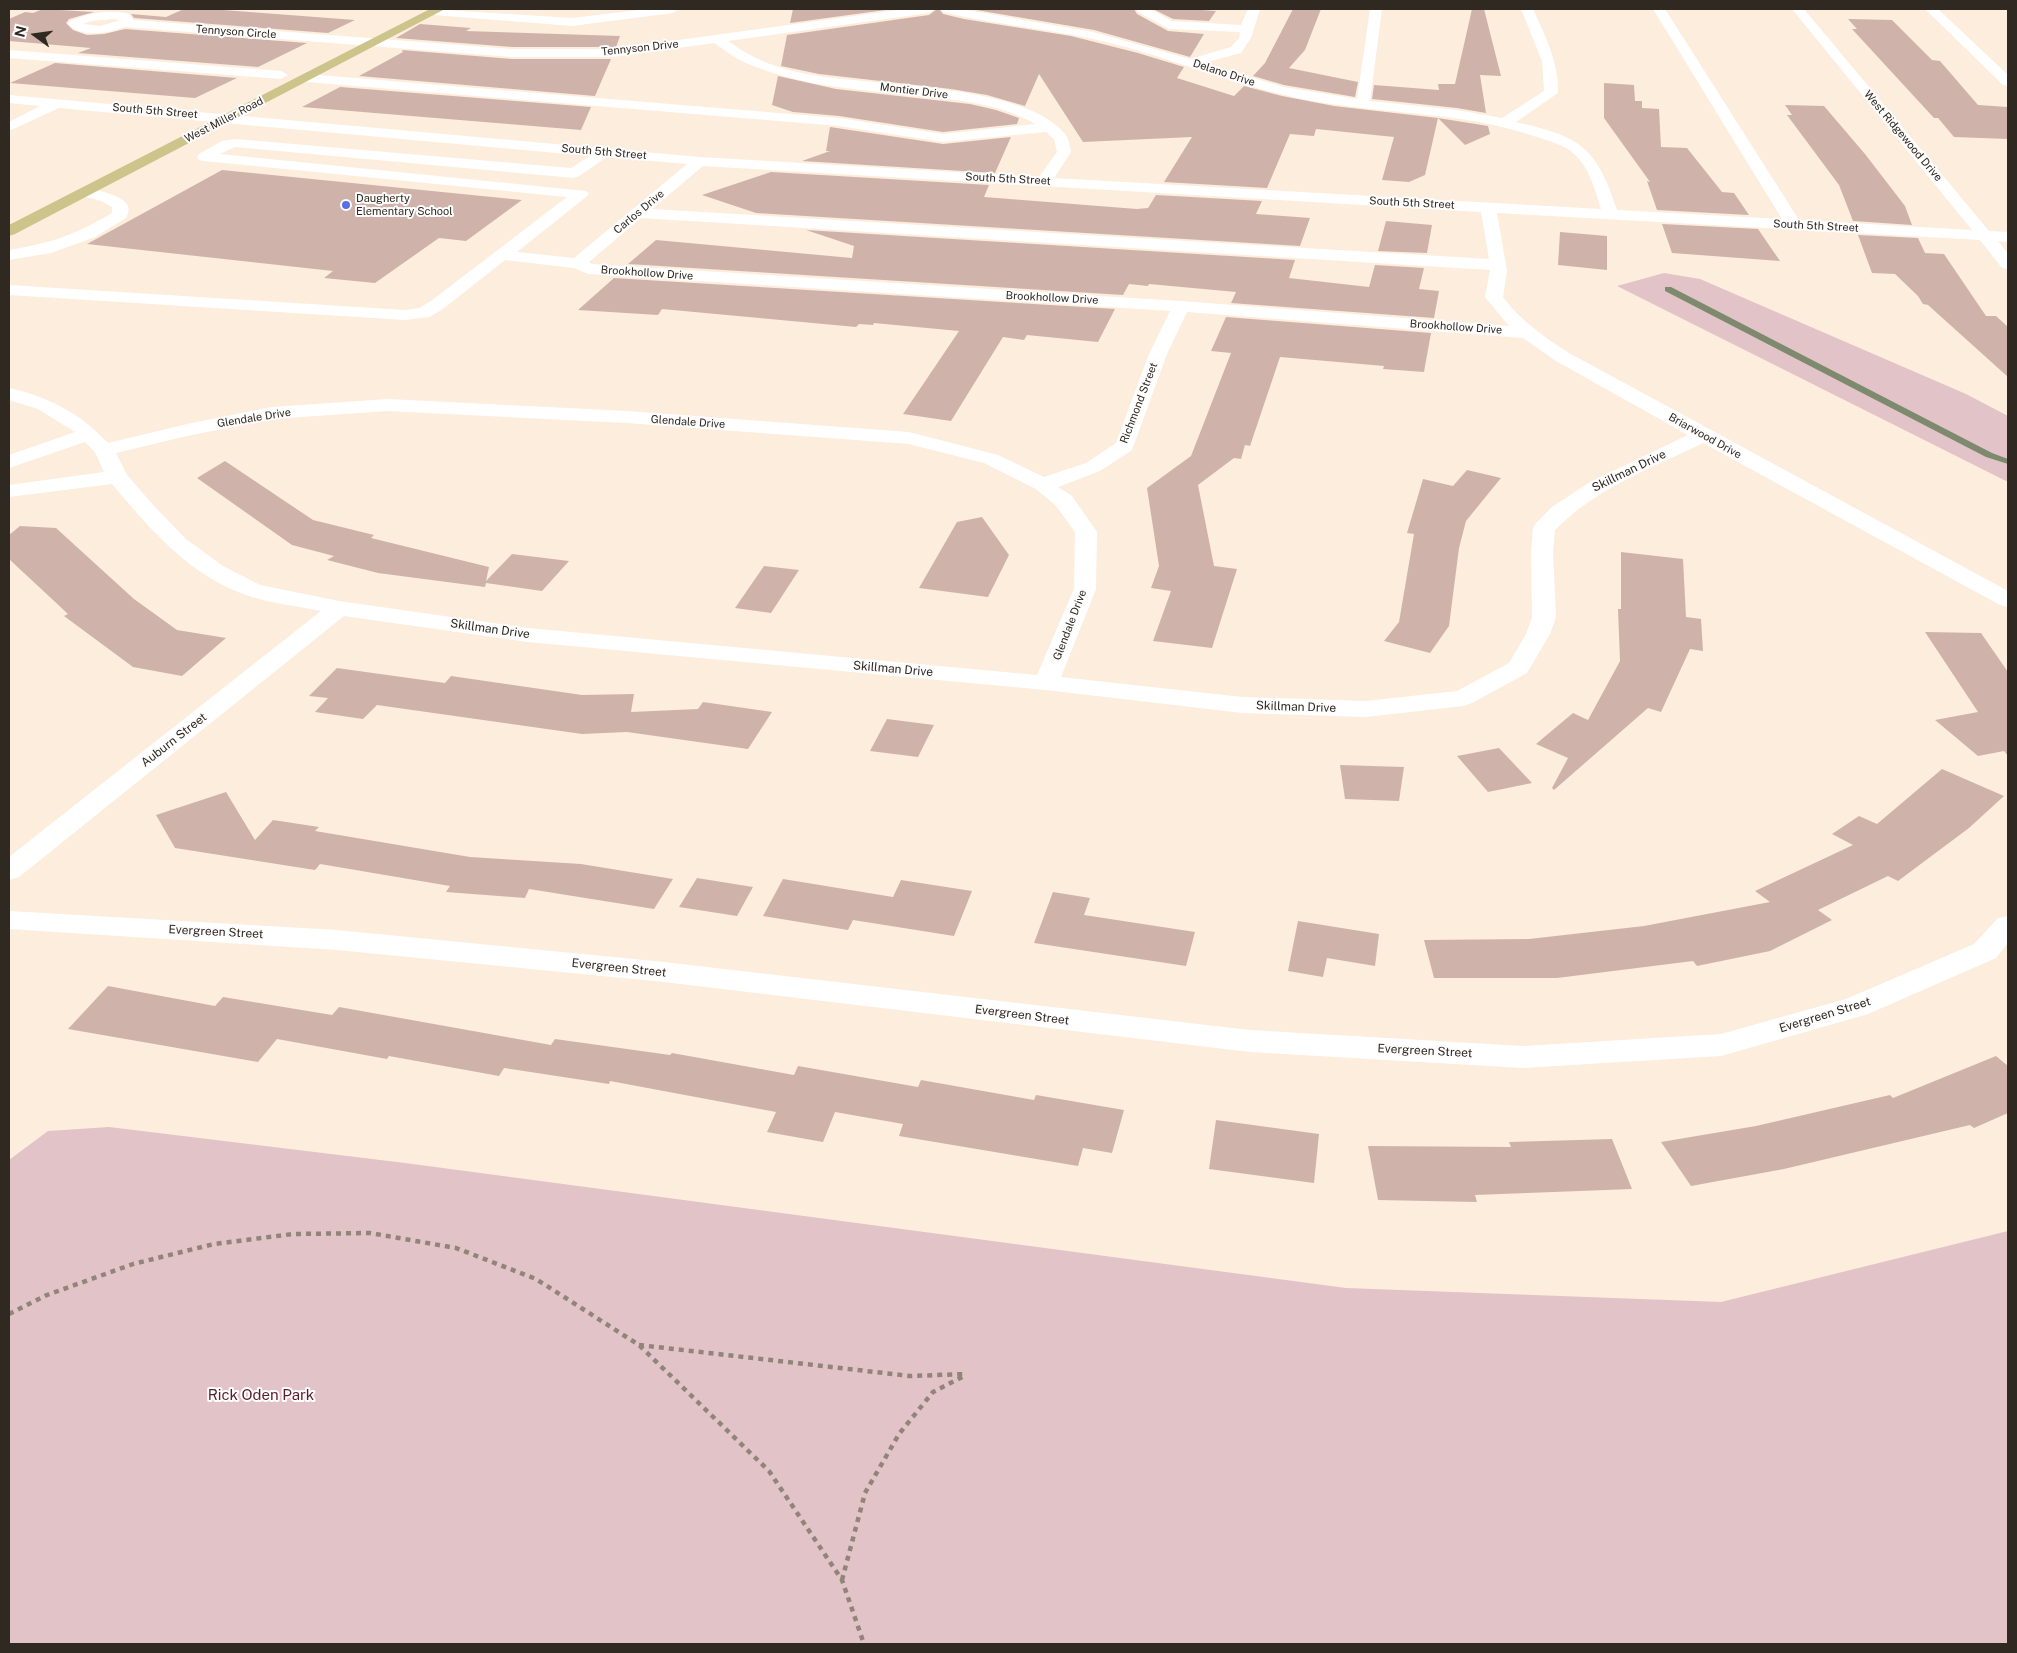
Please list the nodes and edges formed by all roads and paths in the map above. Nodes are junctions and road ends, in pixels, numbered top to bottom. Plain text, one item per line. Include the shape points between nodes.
1 (673, 9) edge
2 (929, 9) edge
3 (947, 9) edge
4 (1142, 9) edge
5 (1254, 9) edge
6 (1376, 9) edge
7 (1527, 9) edge
8 (1659, 9) edge
9 (1798, 9) edge
10 (1931, 9) edge
11 (437, 10) edge
12 (123, 23) dead end
13 (1247, 29) junction
14 (371, 37) junction
15 (717, 39) junction
16 (349, 40) junction
17 (324, 53) dead end
18 (9, 54) edge
19 (1192, 62) junction
20 (286, 73) joint
21 (307, 78) junction
22 (2008, 82) edge
23 (255, 88) dead end
24 (9, 99) edge
25 (58, 103) junction
26 (1363, 104) junction
27 (227, 111) junction
28 (202, 115) junction
29 (1504, 123) junction
30 (9, 127) edge
31 (1049, 127) junction
32 (175, 129) dead end
33 (605, 152) junction
34 (700, 160) junction
35 (1044, 181) junction
36 (85, 192) junction
37 (1488, 208) junction
38 (637, 213) junction
39 (1612, 214) junction
40 (1794, 225) junction
41 (9, 231) edge
42 (1986, 236) junction
43 (2008, 237) edge
44 (9, 255) edge
45 (502, 255) junction
46 (578, 263) junction
47 (2008, 264) edge
48 (1498, 265) junction
49 (9, 290) edge
50 (1181, 306) junction
51 (1527, 333) junction
52 (9, 394) edge
53 (88, 434) junction
54 (1703, 436) junction
55 (104, 450) junction
56 (9, 462) edge
57 (118, 477) junction
58 (1043, 485) junction
59 (9, 491) edge
60 (2008, 600) edge
61 (339, 608) junction
62 (1046, 683) junction
63 (9, 871) edge
64 (9, 920) edge
65 (2008, 925) edge
66 (9, 1314) edge
67 (640, 1345) junction
68 (842, 1580) junction
69 (864, 1644) edge

1 - 11 street via 572,22
2 - 15 street, Tennyson Drive
3 - 19 street, Delano Drive via 1111,39
4 - 13 street via 1169,25
5 - 13 street
6 - 26 street
7 - 29 street via 1553,80 1551,93
8 - 40 street
9 - 42 street, West Ridgewood Drive
10 - 22 street
11 - 14 main road, West Miller Road
12 - 16 street, Tennyson Circle
13 - 19 street via 1236,50
14 - 15 street, Tennyson Drive via 512,53 567,54 613,53
14 - 16 street, Tennyson Drive
14 - 21 main road, West Miller Road
15 - 31 street, Montier Drive via 749,60 780,71 818,80 983,100 1007,106
16 - 17 main road
18 - 20 street
19 - 26 street, Delano Drive via 1305,96
20 - 23 main road, West Miller Road
21 - 27 main road, West Miller Road
21 - 31 street via 839,122 943,138
24 - 25 street, South 5th Street
25 - 28 street, South 5th Street
25 - 30 street
26 - 29 street, Delano Drive
27 - 28 street, South 5th Street
27 - 33 street, South 5th Street
27 - 36 main road, West Miller Road
28 - 32 main road, West Miller Road
29 - 39 street, Delano Drive via 1559,140 1580,151 1596,173
31 - 35 street, Montier Drive via 1060,137 1064,152
33 - 34 street, South 5th Street
33 - 45 street via 574,173 235,143 204,157 581,194
34 - 35 street, South 5th Street
34 - 38 street, Carlos Drive
35 - 37 street, South 5th Street
36 - 41 main road, West Miller Road
36 - 44 street via 120,205 120,215 89,234 44,249
37 - 39 street, South 5th Street
37 - 48 street, Briarwood Drive
38 - 46 street, Carlos Drive
38 - 48 street
39 - 40 street, South 5th Street
40 - 42 street, South 5th Street
42 - 43 street, South 5th Street
42 - 47 street, West Ridgewood Drive
45 - 46 street, Brookhollow Drive
45 - 49 street via 437,305 424,313 405,316
46 - 50 street, Brookhollow Drive via 588,269
48 - 51 street, Briarwood Drive via 1494,297 1504,312
50 - 51 street, Brookhollow Drive
50 - 58 street, Richmond Street via 1158,354 1125,446 1093,467
51 - 54 street, Briarwood Drive via 1544,346
52 - 53 street, Skillman Drive via 45,405
53 - 55 street, Skillman Drive
53 - 56 street
54 - 60 street, Briarwood Drive
54 - 62 street, Skillman Drive via 1596,486 1544,528 1544,617 1538,634 1518,668 1463,698 1366,709 1251,706
55 - 57 street, Skillman Drive
55 - 58 street, Glendale Drive via 272,413 388,405 627,417 909,438 991,459
57 - 59 street
57 - 61 street, Skillman Drive via 178,544 215,572 253,590
58 - 62 street, Glendale Drive via 1064,501 1086,532 1085,589
61 - 62 street, Skillman Drive via 528,635
61 - 63 street, Auburn Street
64 - 65 street, Evergreen Street via 337,940 664,972 1250,1041 1523,1057 1721,1045 1857,1007 1985,951
66 - 67 path via 47,1295 134,1264 214,1244 294,1234 370,1234 456,1248 536,1279
67 - 68 path via 769,1472
67 - 68 path via 910,1376 967,1374 933,1392 899,1434 865,1493
68 - 69 path

